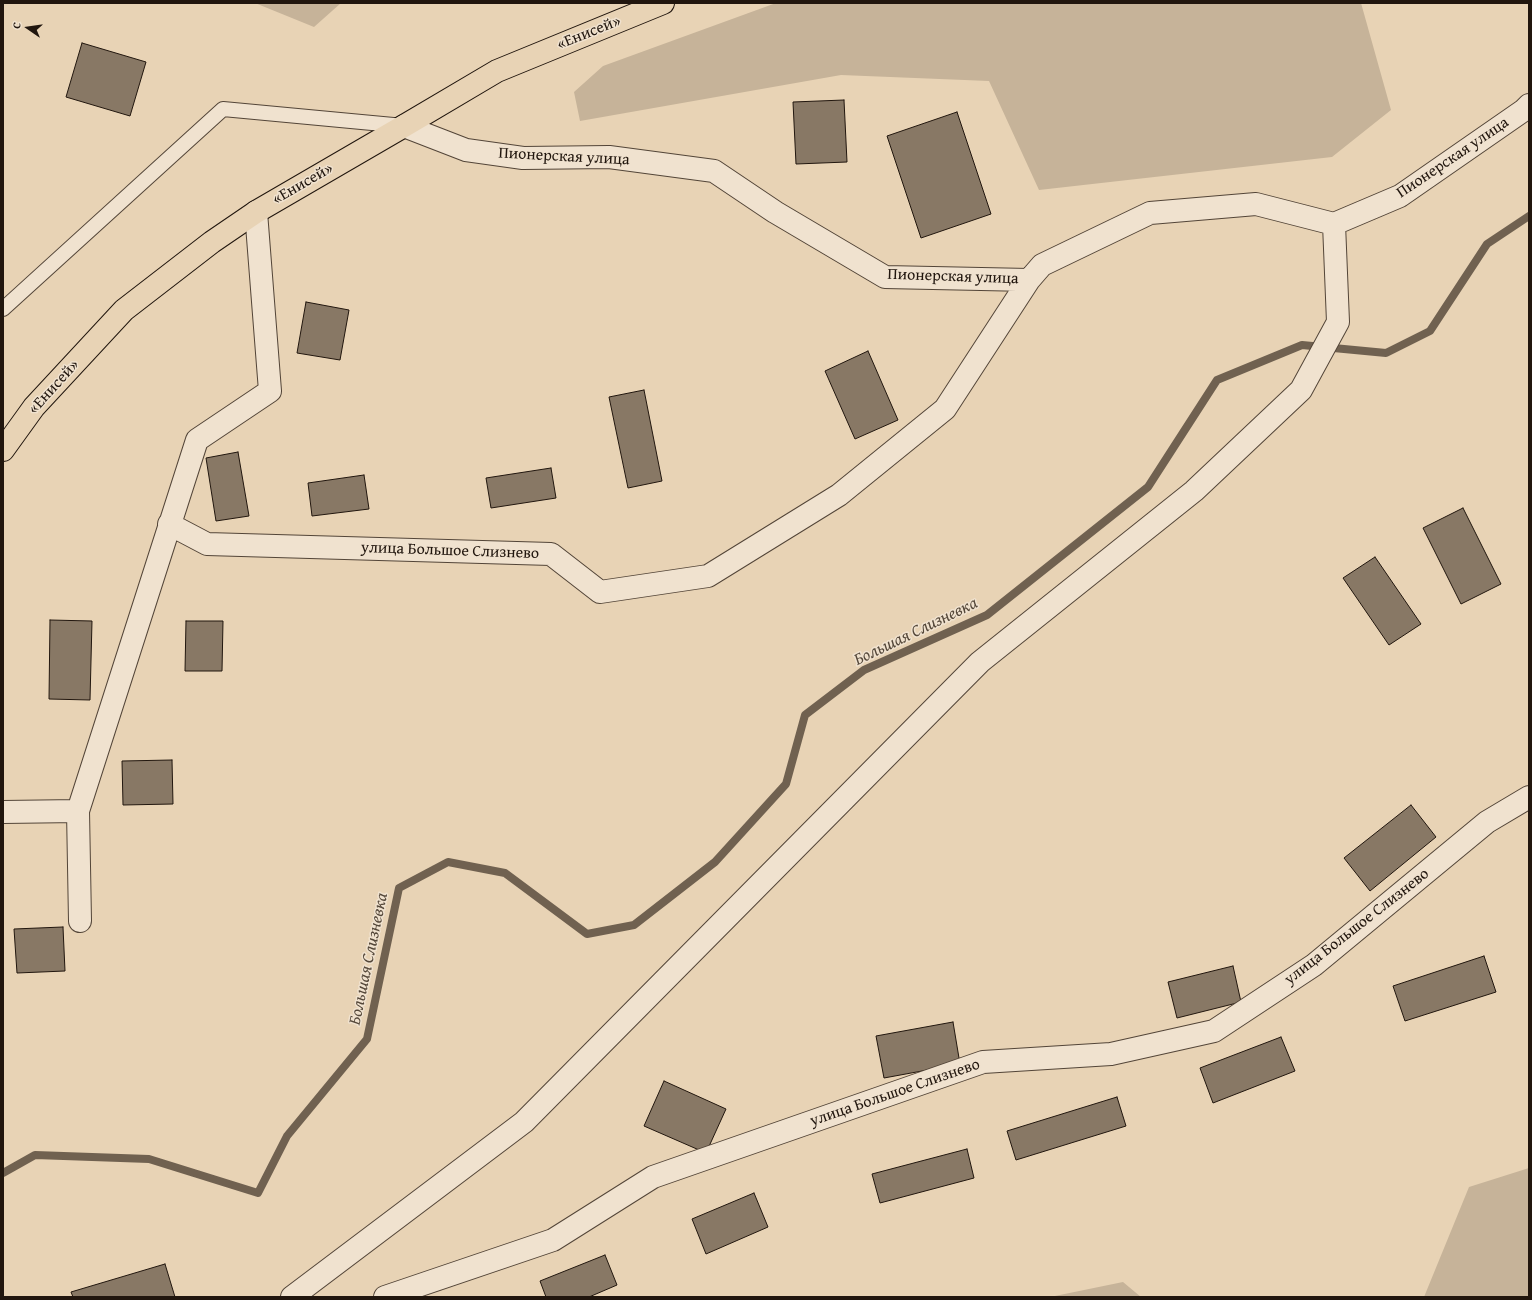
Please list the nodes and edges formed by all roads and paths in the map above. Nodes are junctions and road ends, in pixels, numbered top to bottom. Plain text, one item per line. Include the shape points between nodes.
1 (663, 3) edge
2 (1529, 105) edge
3 (404, 126) junction
4 (256, 212) junction
5 (1334, 224) junction
6 (1029, 280) junction
7 (3, 308) edge
8 (3, 450) edge
9 (169, 524) junction
10 (1529, 797) edge
11 (78, 811) junction
12 (3, 812) edge
13 (80, 921) dead end
14 (292, 1297) edge
15 (385, 1297) edge

1 - 3 highway, «Енисей» via 497,70
2 - 5 street, Пионерская улица via 1400,196
3 - 4 highway, «Енисей»
3 - 6 street, Пионерская улица via 466,150 523,158 610,157 714,171 775,212 885,277
3 - 7 lane via 223,109
4 - 8 highway, «Енисей» via 212,242 124,310 34,407
4 - 9 street via 270,391 197,440
5 - 6 street, Пионерская улица via 1256,204 1150,213 1042,264
5 - 14 street via 1338,322 1301,390 1194,490 980,662 524,1122
6 - 9 street, улица Большое Слизнево via 945,409 839,495 708,576 600,592 551,554 207,544
9 - 11 street
10 - 15 street, улица Большое Слизнево via 1487,822 1314,965 1214,1031 1111,1054 983,1062 653,1177 553,1240
11 - 12 street
11 - 13 street

